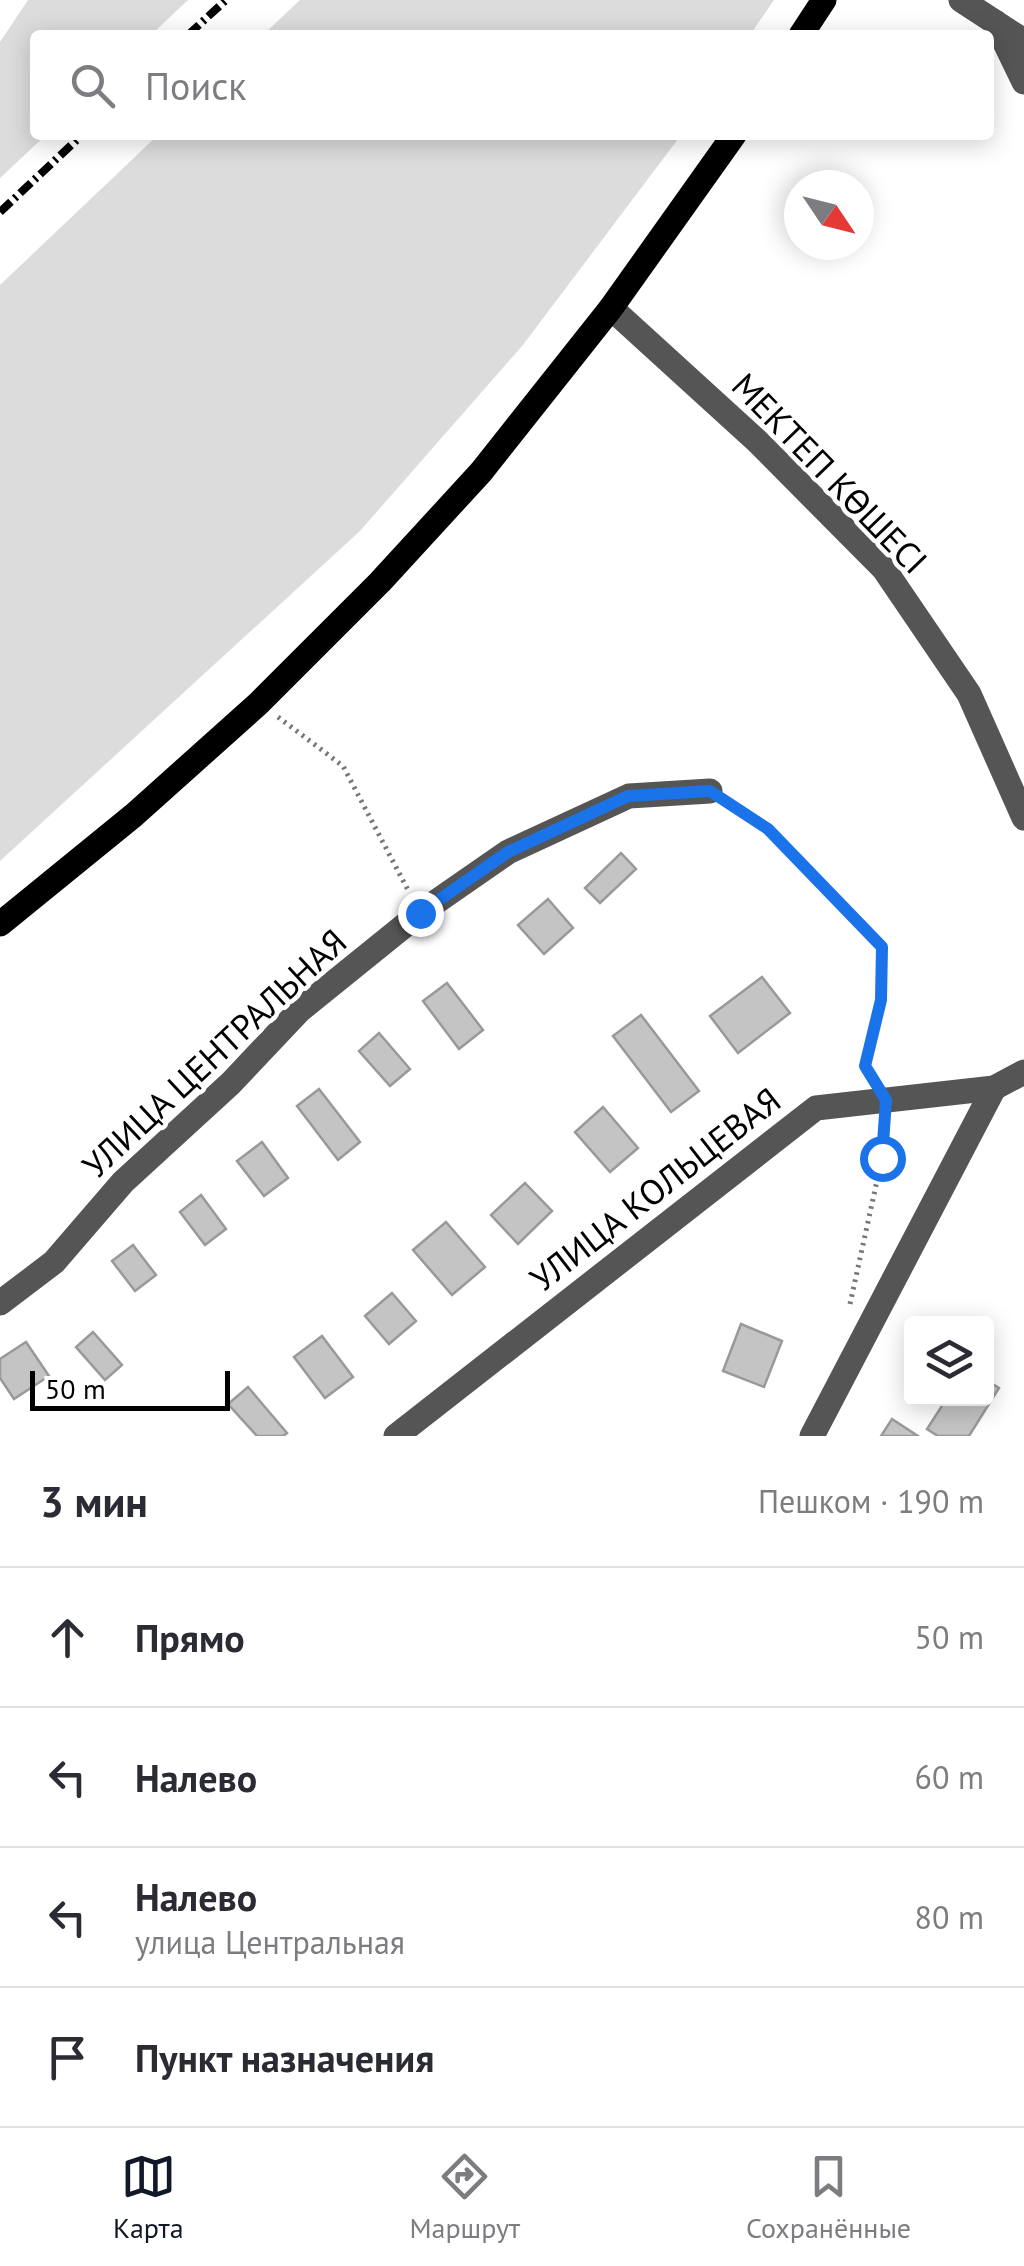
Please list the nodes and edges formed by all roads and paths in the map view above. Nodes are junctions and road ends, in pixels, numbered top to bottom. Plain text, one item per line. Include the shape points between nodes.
1 (824, 0) edge
2 (961, 0) edge
3 (995, 22) junction
4 (804, 30) edge
5 (1024, 41) edge
6 (1024, 82) edge
7 (730, 140) edge
8 (611, 308) junction
9 (259, 702) junction
10 (710, 791) joint
11 (1024, 818) edge
12 (420, 913) junction
13 (0, 924) edge
14 (1024, 1072) edge
15 (994, 1088) junction
16 (886, 1100) junction
17 (0, 1303) edge
18 (850, 1305) dead end
19 (396, 1436) edge
20 (812, 1436) edge

1 - 4 main road
2 - 3 street
3 - 5 street
3 - 6 street
7 - 8 main road
8 - 9 main road via 481,472
8 - 11 street, МЕКТЕП КӨШЕСІ via 757,440 884,569 969,694
9 - 12 path via 343,766
9 - 13 main road
10 - 12 street, УЛИЦА ЦЕНТРАЛЬНАЯ via 628,796 508,852
10 - 16 path via 768,829 882,947 881,1000 865,1066
12 - 17 street, УЛИЦА ЦЕНТРАЛЬНАЯ via 300,1010 123,1182 54,1262
14 - 15 street
15 - 16 street, УЛИЦА КОЛЬЦЕВАЯ
15 - 20 street
16 - 18 path via 882,1158
16 - 19 street, УЛИЦА КОЛЬЦЕВАЯ via 816,1108

